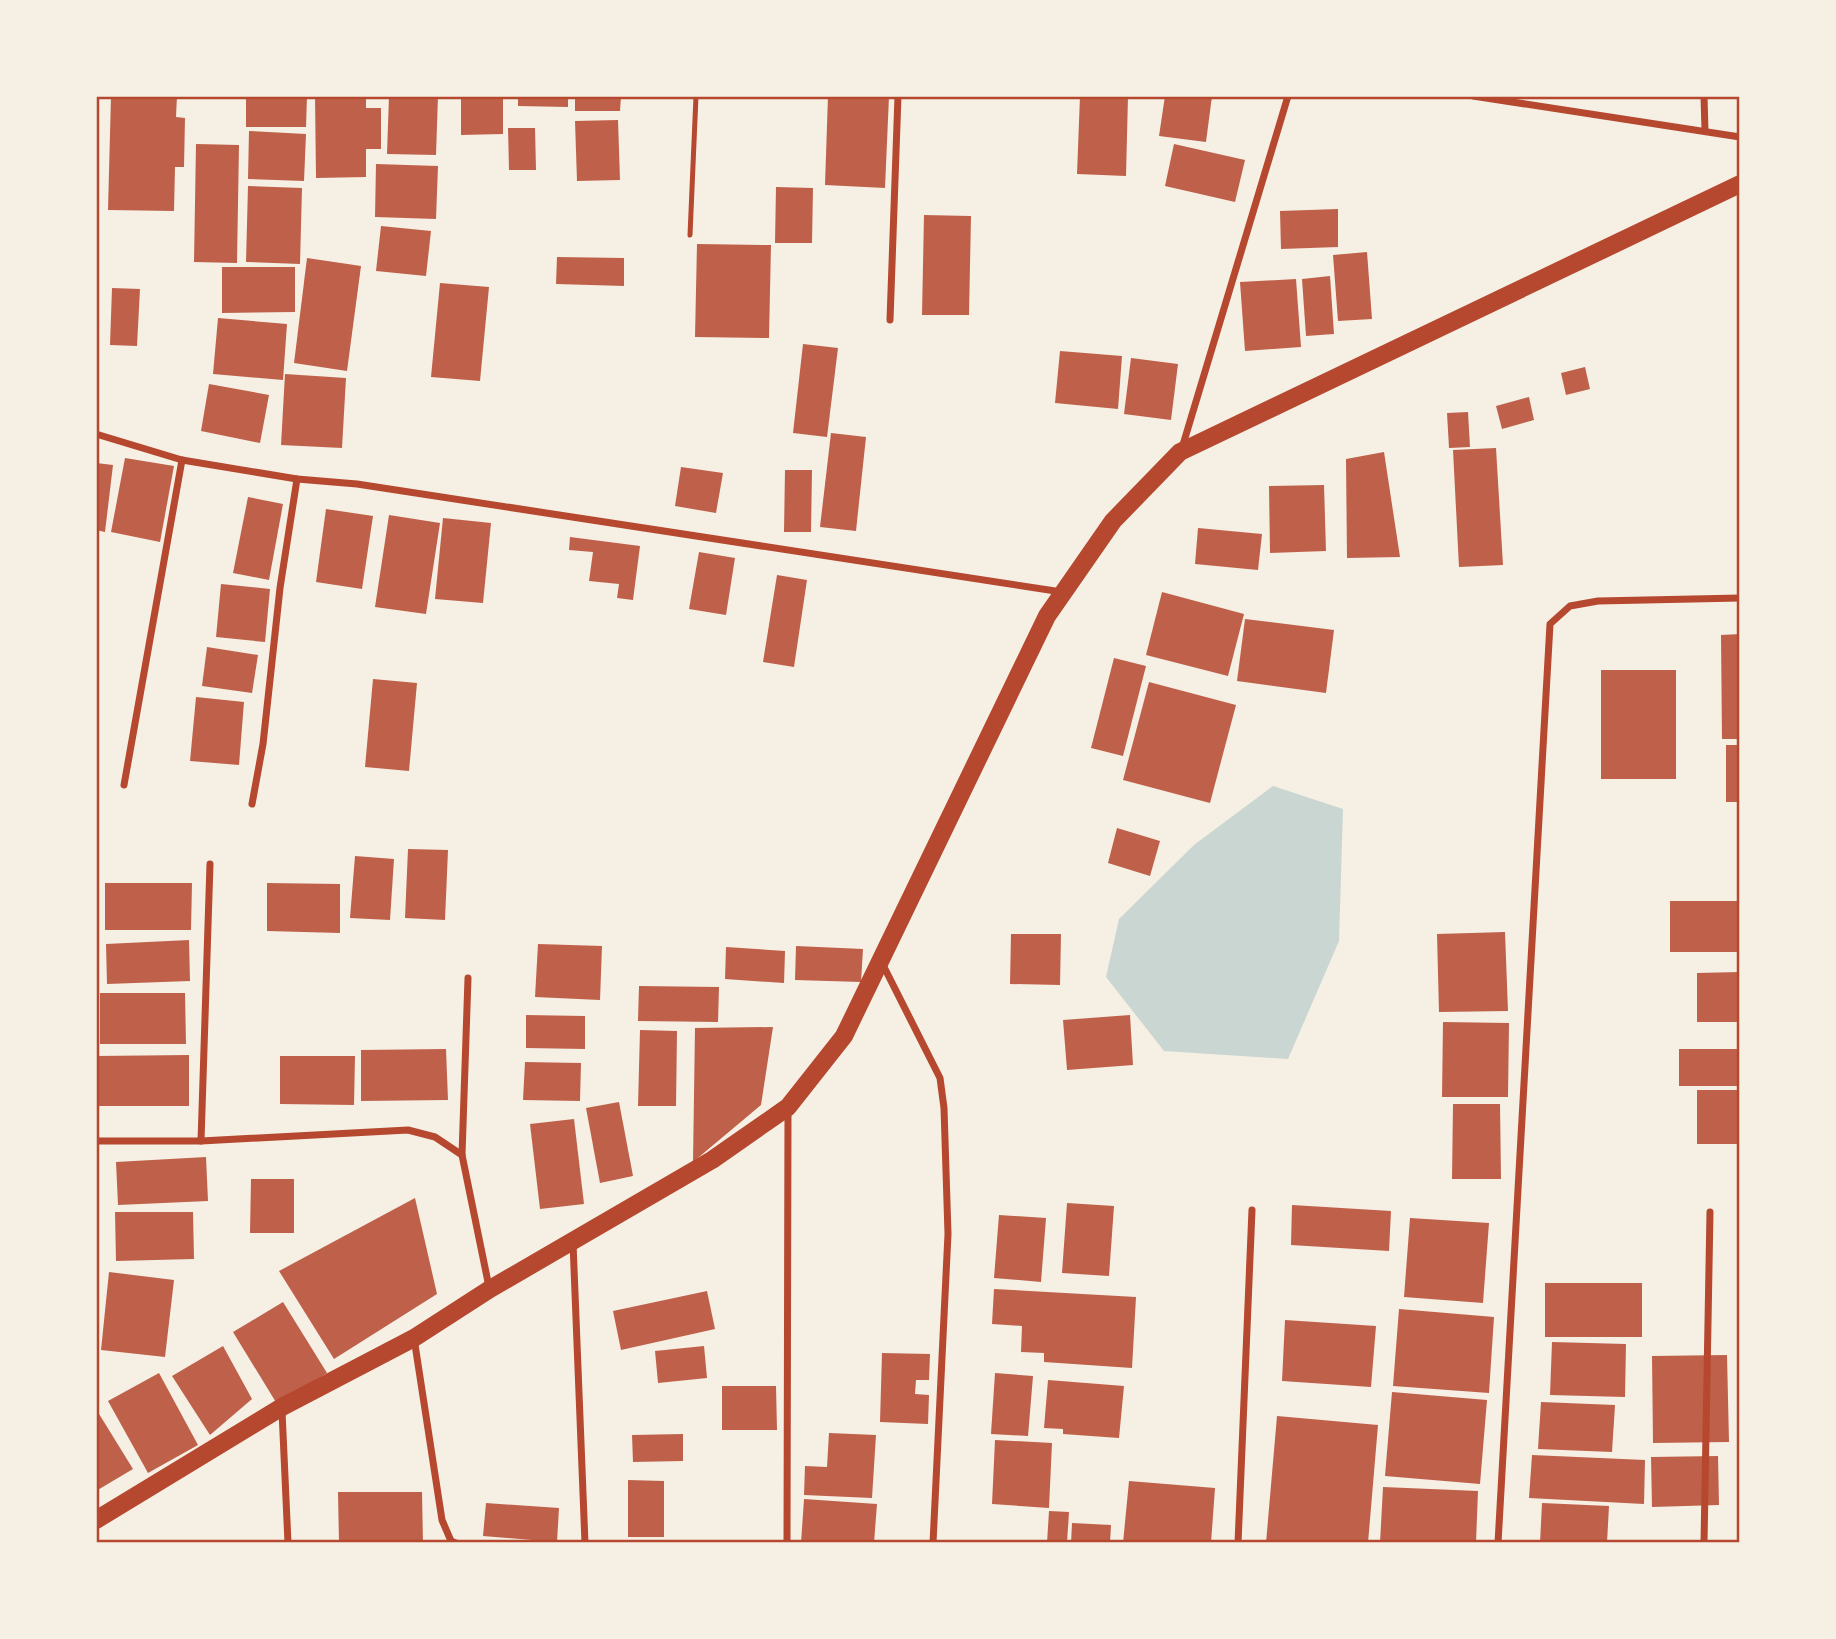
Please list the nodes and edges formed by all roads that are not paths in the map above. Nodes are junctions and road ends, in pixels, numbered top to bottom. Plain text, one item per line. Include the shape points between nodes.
1 (696, 96) edge
2 (898, 96) edge
3 (1288, 96) edge
4 (1473, 96) edge
5 (1704, 96) edge
6 (1705, 131) junction
7 (1740, 136) edge
8 (1740, 184) edge
9 (690, 235) dead end
10 (890, 320) dead end
11 (96, 434) edge
12 (1180, 452) junction
13 (182, 460) junction
14 (297, 480) junction
15 (1066, 593) junction
16 (1740, 598) edge
17 (124, 785) dead end
18 (252, 804) dead end
19 (211, 864) dead end
20 (881, 962) junction
21 (468, 978) dead end
22 (788, 1107) junction
23 (96, 1141) edge
24 (201, 1141) junction
25 (462, 1155) junction
26 (1252, 1210) dead end
27 (1710, 1212) dead end
28 (573, 1243) junction
29 (490, 1289) junction
30 (414, 1338) junction
31 (282, 1407) junction
32 (96, 1520) edge
33 (288, 1543) edge
34 (456, 1543) edge
35 (585, 1543) edge
36 (787, 1543) edge
37 (933, 1543) edge
38 (1238, 1543) edge
39 (1498, 1543) edge
40 (1704, 1543) edge

1 - 9 lane
2 - 10 street
3 - 12 street
4 - 6 street
5 - 6 street
6 - 7 street
8 - 12 main road
11 - 13 street
12 - 15 main road via 1113,521
13 - 14 street
13 - 17 street
14 - 15 street via 357,484
14 - 18 street
15 - 20 main road via 1047,616
16 - 39 street via 1598,601 1570,606 1550,624
19 - 24 street
20 - 22 main road via 844,1035
20 - 37 street via 936,1069 944,1108 948,1234
21 - 25 street
22 - 28 main road via 712,1160
22 - 36 street
23 - 24 street
24 - 25 street via 408,1130 435,1137
25 - 29 street
26 - 38 street
27 - 40 street
28 - 29 main road
28 - 35 street
29 - 30 main road
30 - 31 main road
30 - 34 street via 442,1520
31 - 32 main road
31 - 33 street

